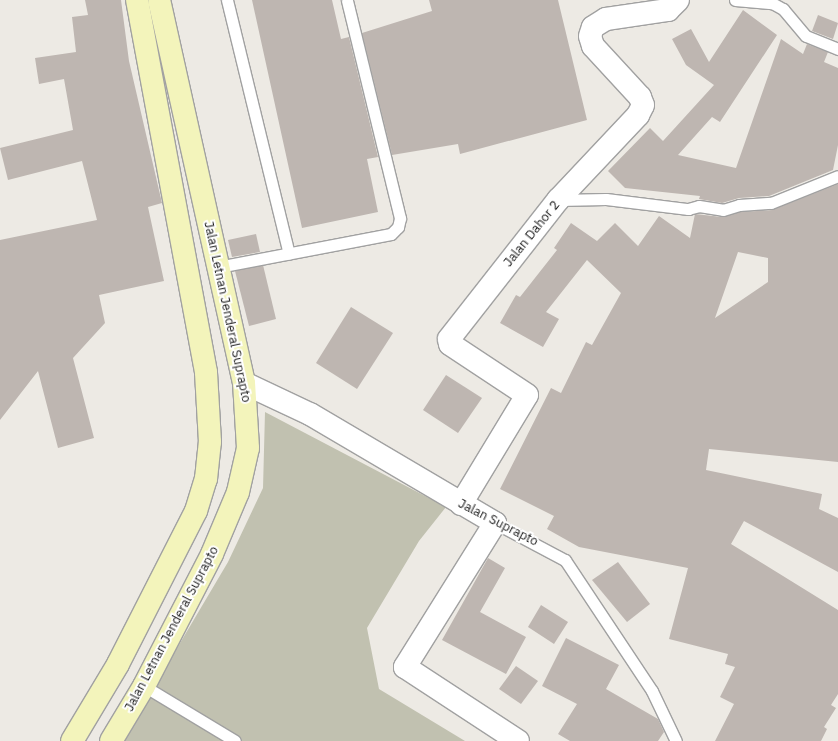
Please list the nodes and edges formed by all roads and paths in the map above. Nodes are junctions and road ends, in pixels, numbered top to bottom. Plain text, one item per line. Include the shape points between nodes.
1 (137, 0) edge
2 (159, 0) edge
3 (227, 0) edge
4 (347, 0) edge
5 (678, 0) edge
6 (735, 0) edge
7 (838, 49) edge
8 (838, 176) edge
9 (558, 200) junction
10 (289, 254) junction
11 (218, 267) junction
12 (244, 383) junction
13 (461, 504) junction
14 (495, 523) junction
15 (118, 664) junction
16 (144, 686) junction
17 (72, 741) edge
18 (111, 741) edge
19 (235, 741) edge
20 (518, 741) edge
21 (676, 741) edge

1 - 15 main road via 206,372 210,442 206,479 196,511
2 - 11 main road, Jalan Letnan Jenderal Suprapto
3 - 10 lane
4 - 10 lane via 400,222 391,234
5 - 9 street, Jalan Dahor 2 via 668,10 606,19 593,27 590,36 593,46 640,97 643,105 638,114
6 - 7 lane via 772,3 783,9 806,36
8 - 9 lane via 771,203 723,210 699,206 688,209 606,199
9 - 13 street, Jalan Dahor 2 via 449,339 450,344 527,395
10 - 11 lane
11 - 12 main road, Jalan Letnan Jenderal Suprapto
12 - 13 street, Jalan Suprapto via 310,414
12 - 16 main road, Jalan Letnan Jenderal Suprapto via 248,448 238,492 212,554
13 - 14 street, Jalan Suprapto
14 - 20 street via 405,667
14 - 21 lane, Jalan Suprapto via 565,560 652,691
15 - 16 main road
15 - 17 main road
16 - 18 main road, Jalan Letnan Jenderal Suprapto
16 - 19 lane

